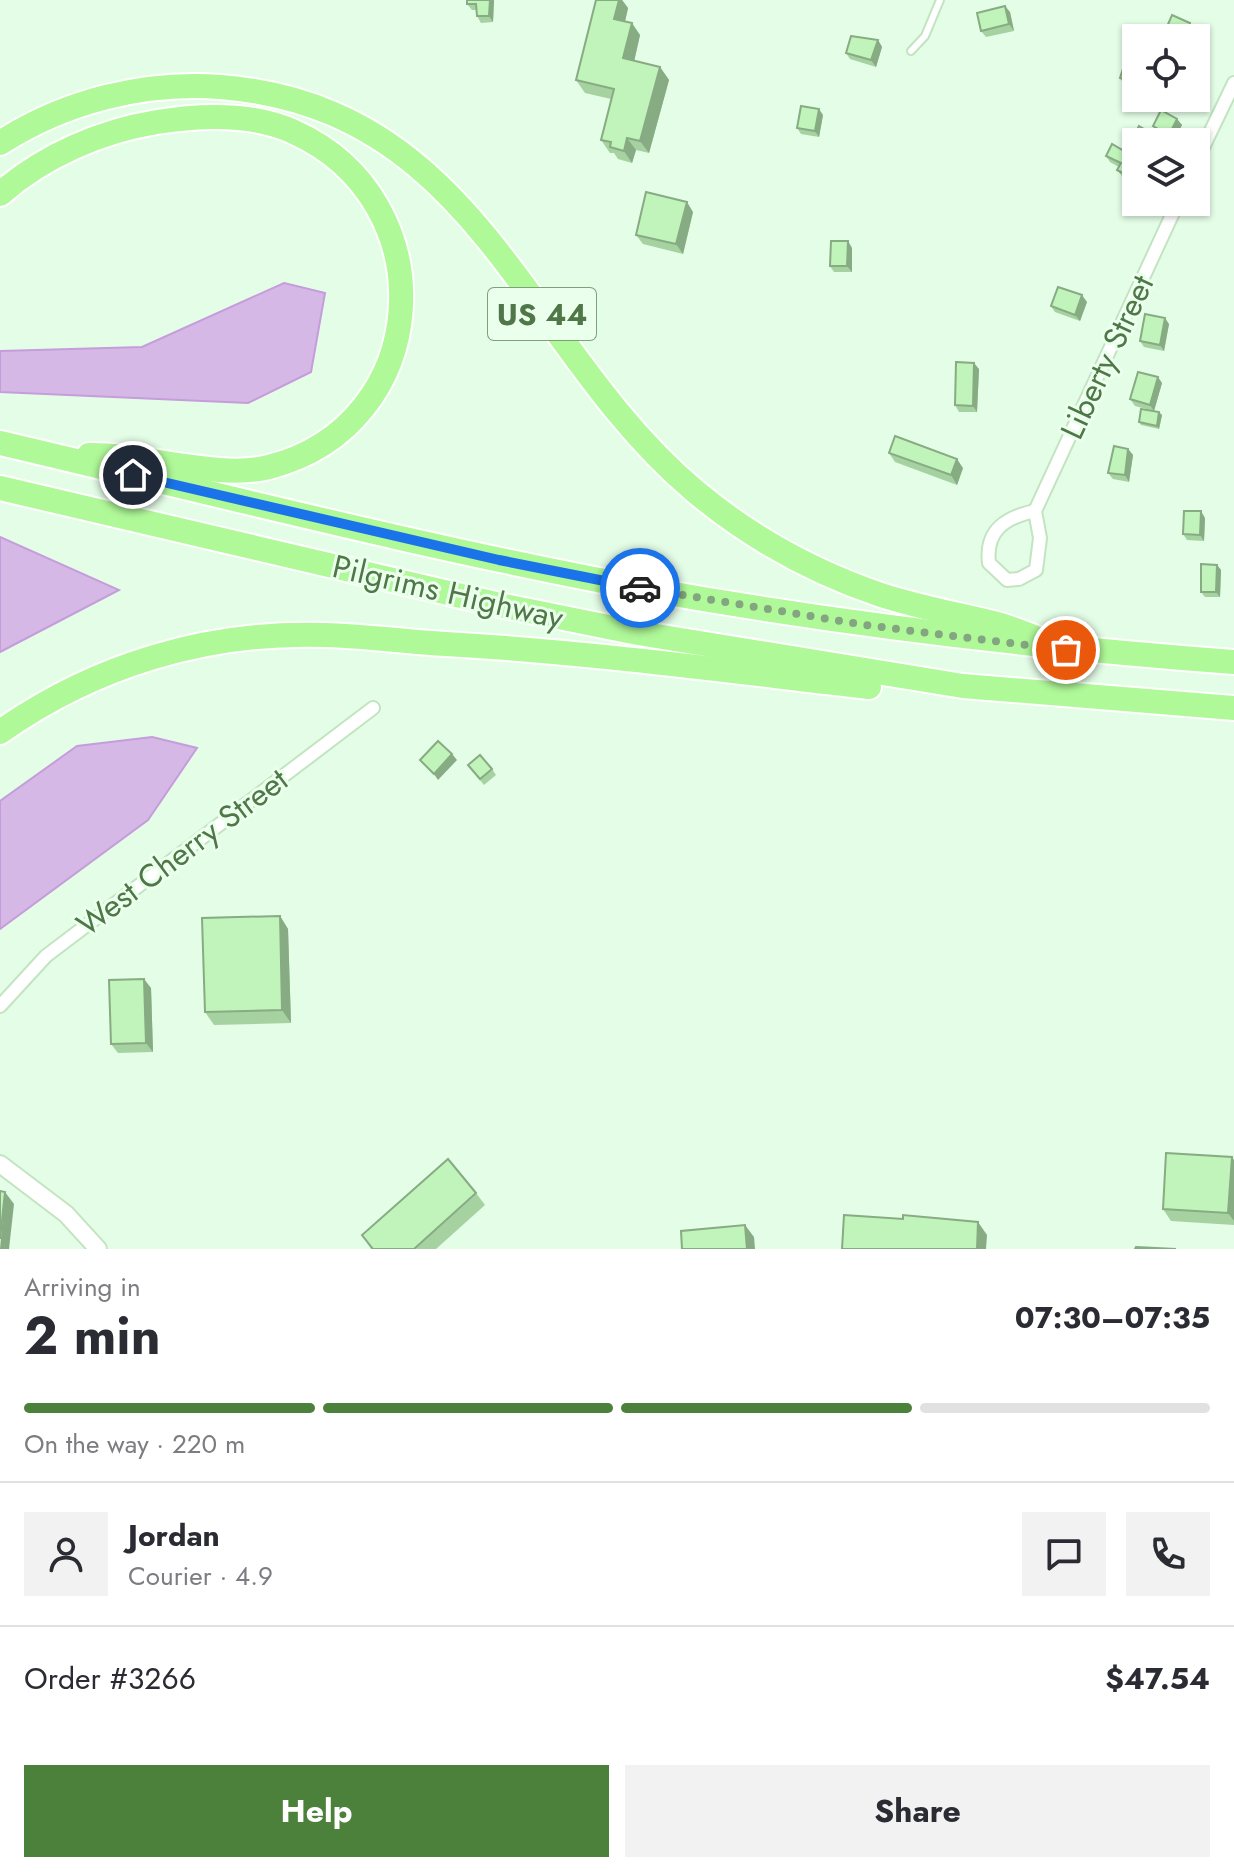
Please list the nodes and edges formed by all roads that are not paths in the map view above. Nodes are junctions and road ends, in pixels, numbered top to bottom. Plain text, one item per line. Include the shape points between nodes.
1 (940, 0) edge
2 (911, 51) dead end
3 (1234, 83) edge
4 (1210, 133) edge
5 (0, 143) edge
6 (0, 194) edge
7 (1172, 216) edge
8 (0, 443) edge
9 (54, 456) junction
10 (0, 488) edge
11 (1035, 511) junction
12 (1066, 650) junction
13 (1234, 662) edge
14 (963, 686) junction
15 (373, 708) dead end
16 (1234, 708) edge
17 (0, 732) edge
18 (0, 1006) edge
19 (0, 1164) edge
20 (98, 1249) edge

1 - 2 lane via 925,36
3 - 4 street
5 - 12 highway, US 44 via 95,100 173,87 280,96 342,117 401,152 452,195 622,421 726,515 838,578 923,607 995,623
6 - 9 highway via 49,160 108,133 176,119 233,118 291,130 334,156 368,191 398,255 403,308 393,351 363,407 320,446 281,464 246,470 125,454
7 - 11 street, Liberty Street
8 - 9 highway, Pilgrims Highway
9 - 12 highway, Pilgrims Highway via 327,522 642,588 865,625
10 - 14 highway, Pilgrims Highway via 504,606
11 - 11 street, Liberty Street via 1040,538 1036,570 1007,580 989,563 992,533 1017,515
12 - 13 highway, Pilgrims Highway / US 44
14 - 16 highway, Pilgrims Highway
14 - 17 highway via 873,687 553,649 280,635 161,654 102,674
15 - 18 street, West Cherry Street via 46,956
19 - 20 street via 66,1214

